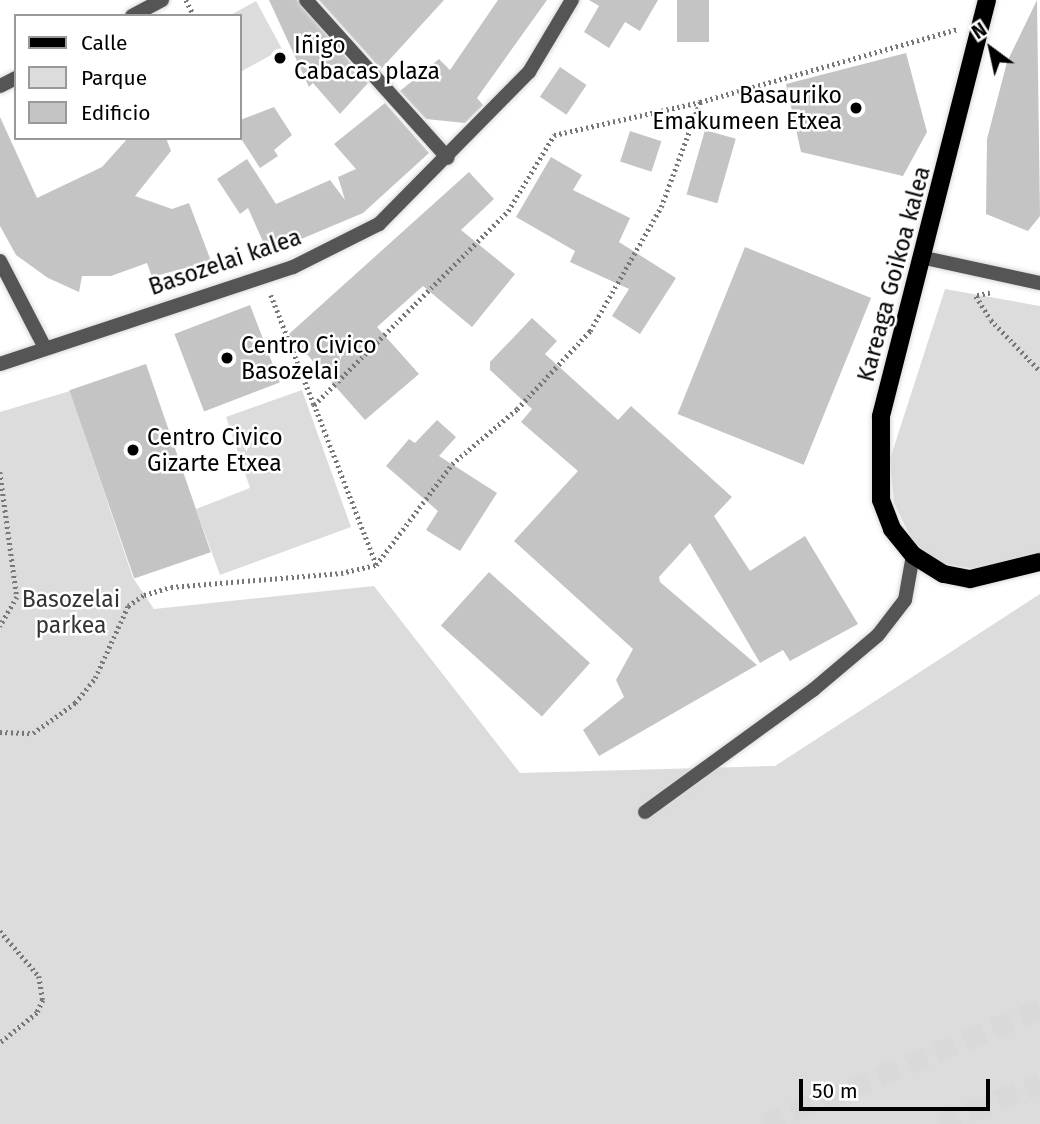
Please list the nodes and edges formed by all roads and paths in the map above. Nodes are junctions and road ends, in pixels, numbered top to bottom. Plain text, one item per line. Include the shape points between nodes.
1 (162, 0) edge
2 (306, 0) edge
3 (572, 0) edge
4 (987, 7) edge
5 (136, 14) edge
6 (700, 102) junction
7 (448, 158) junction
8 (925, 258) junction
9 (0, 261) edge
10 (1040, 283) edge
11 (271, 295) dead end
12 (976, 296) dead end
13 (44, 346) junction
14 (0, 364) edge
15 (1040, 371) edge
16 (314, 405) junction
17 (0, 472) edge
18 (913, 555) junction
19 (1040, 562) edge
20 (376, 565) junction
21 (0, 626) edge
22 (0, 732) edge
23 (645, 812) dead end
24 (0, 931) edge
25 (0, 1042) edge

1 - 5 street
2 - 7 street
3 - 7 street, Basozelai kalea via 529,72
4 - 6 path via 948,34
4 - 8 main road, Kareaga Goikoa kalea
6 - 16 path via 554,135 508,211
6 - 20 path via 661,207 590,331 517,409 452,464
7 - 13 street, Basozelai kalea via 379,224 293,267
8 - 10 street
8 - 18 main road, Kareaga Goikoa kalea via 881,417 878,457 881,500 892,529
9 - 13 street
11 - 16 path
12 - 15 path
13 - 14 street, Basozelai kalea
16 - 20 path
17 - 21 path via 17,597
18 - 19 main road via 944,573 970,579
18 - 23 street via 905,600 878,635 813,690
20 - 22 path via 341,573 171,587 144,595 128,606 95,678 75,703 33,733
24 - 25 path via 39,976 43,1000 37,1013

